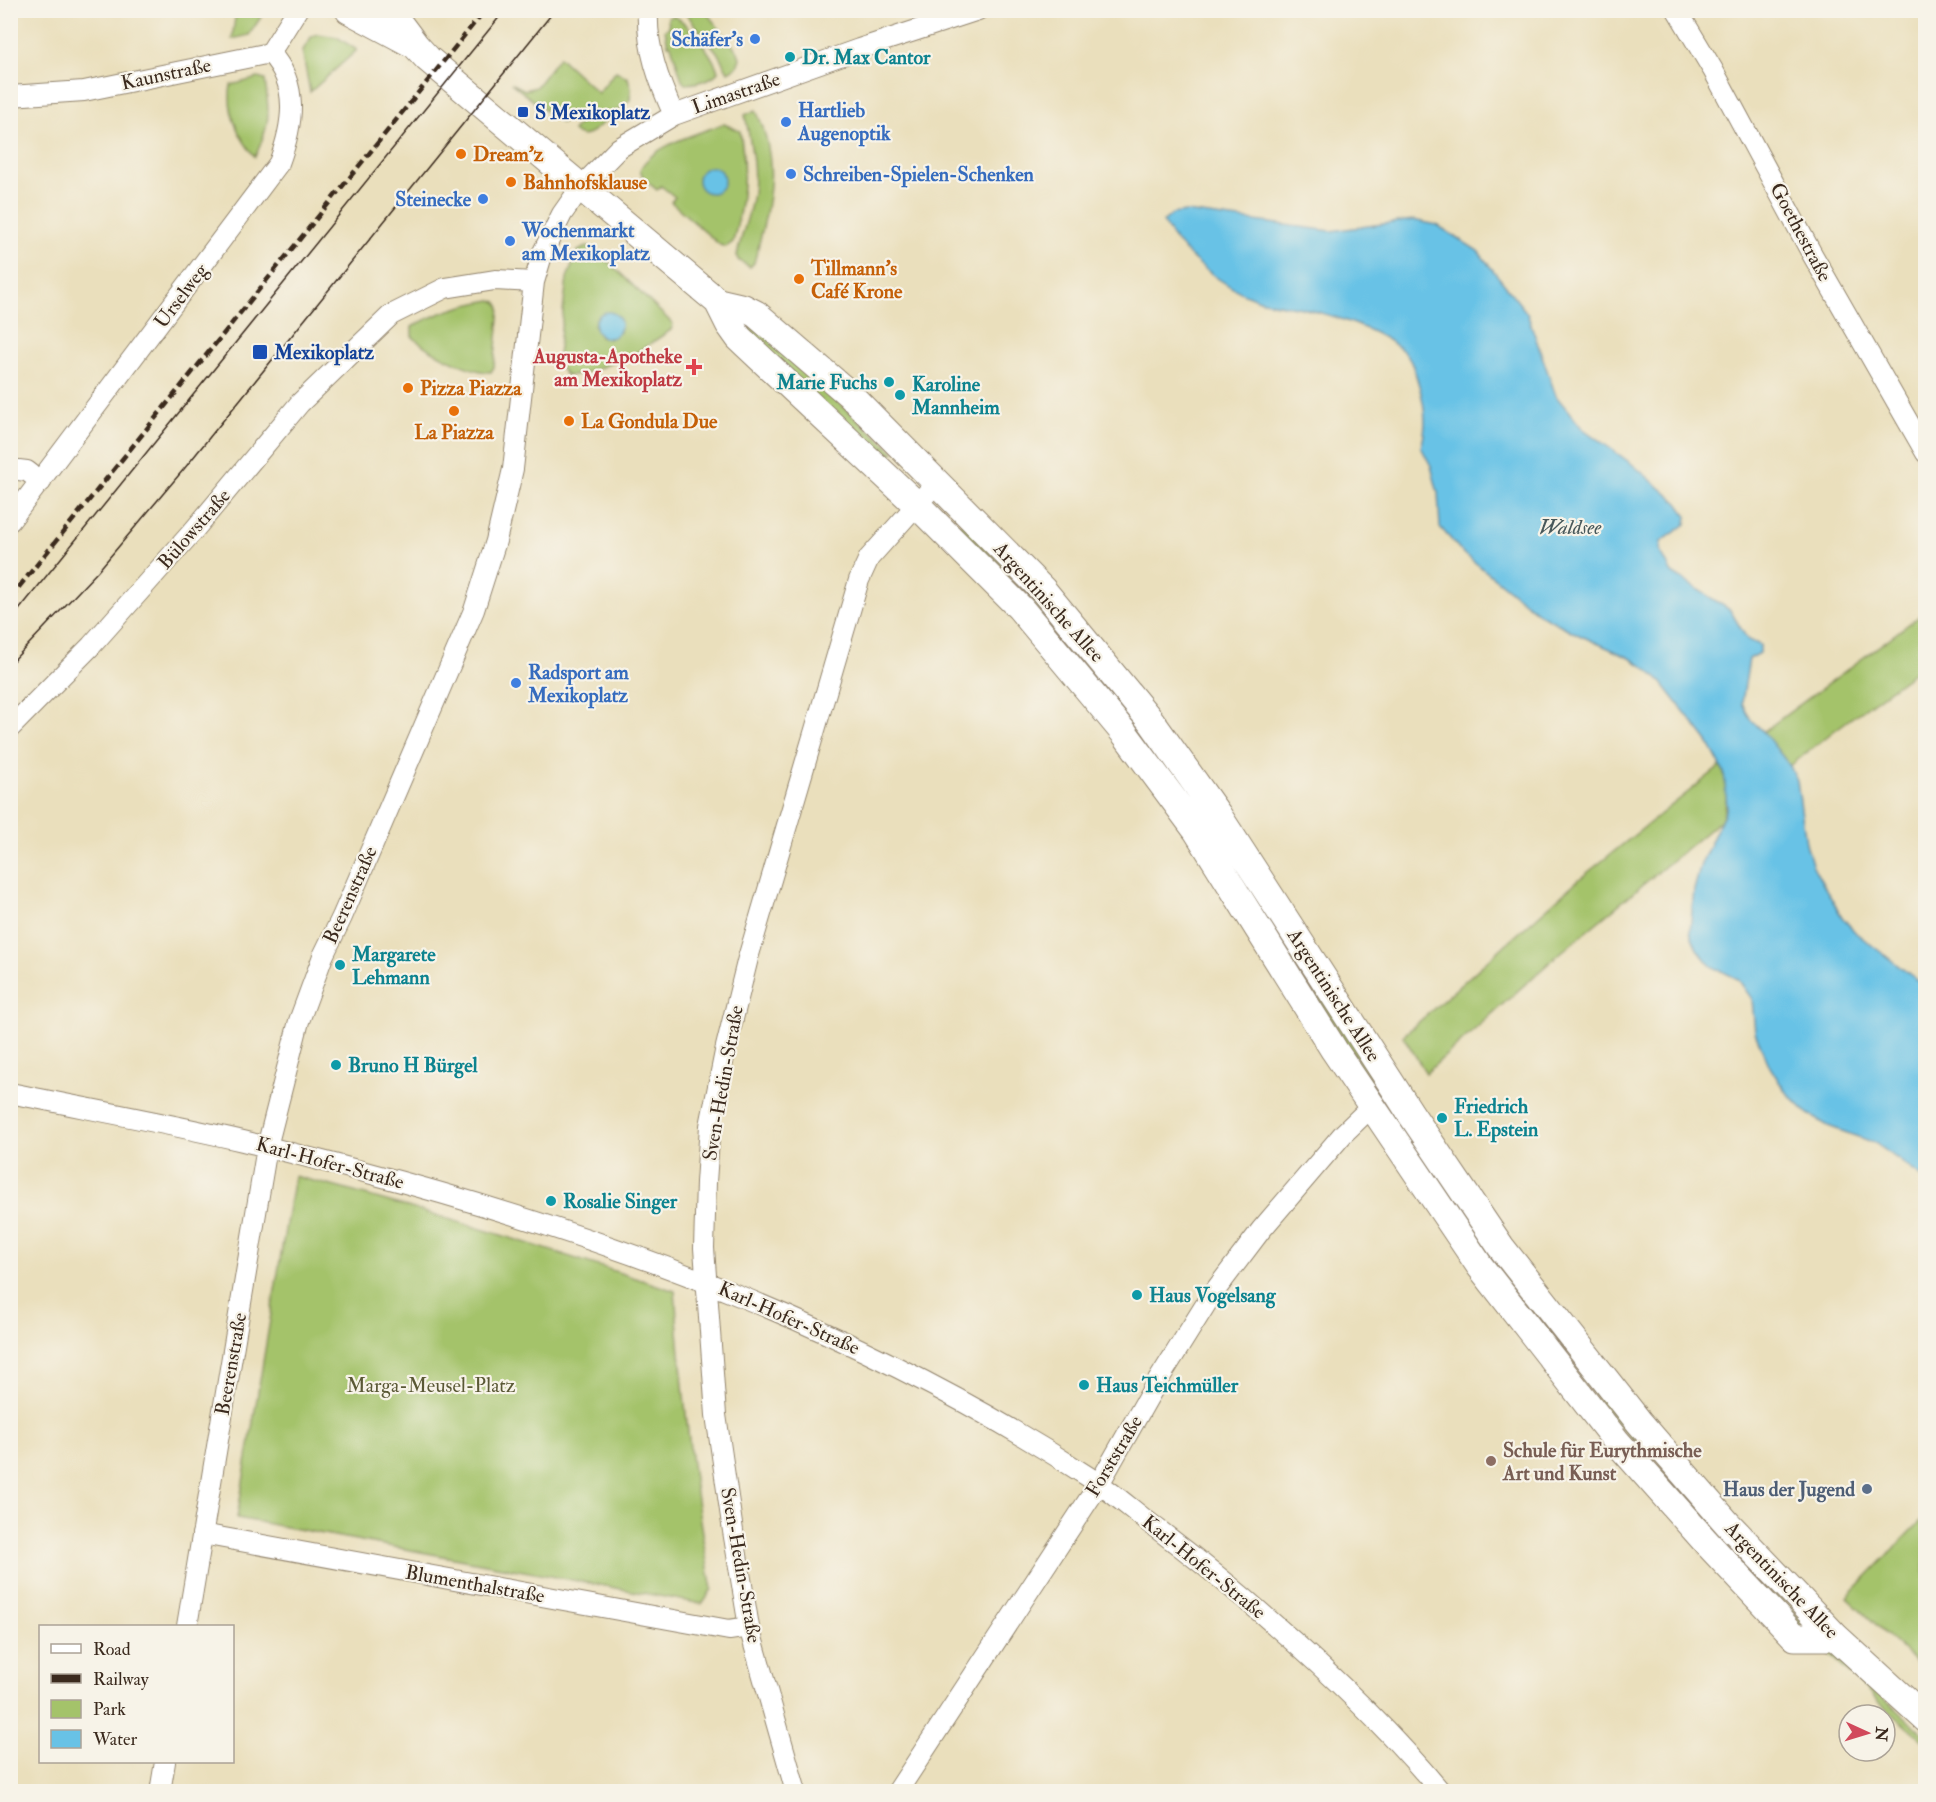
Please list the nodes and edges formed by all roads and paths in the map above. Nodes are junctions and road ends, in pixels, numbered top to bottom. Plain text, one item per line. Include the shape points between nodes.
1 (297, 10) edge
2 (349, 10) edge
3 (389, 10) edge
4 (648, 10) edge
5 (978, 10) edge
6 (1677, 10) edge
7 (416, 46) junction
8 (270, 53) junction
9 (10, 96) edge
10 (674, 115) junction
11 (581, 187) junction
12 (534, 282) junction
13 (718, 302) junction
14 (1926, 453) edge
15 (10, 469) edge
16 (41, 482) junction
17 (937, 482) junction
18 (916, 504) junction
19 (10, 521) edge
20 (10, 728) edge
21 (10, 1094) edge
22 (1372, 1106) junction
23 (267, 1147) junction
24 (706, 1282) junction
25 (1099, 1484) junction
26 (202, 1534) junction
27 (187, 1625) edge
28 (749, 1627) junction
29 (1836, 1637) junction
30 (1926, 1719) edge
31 (165, 1763) edge
32 (160, 1791) edge
33 (796, 1791) edge
34 (897, 1791) edge
35 (1441, 1791) edge

1 - 8 street
2 - 7 main road
3 - 7 main road
4 - 10 street via 652,53 660,85
5 - 10 street, Limastraße
6 - 14 street, Goethestraße
7 - 11 main road, Argentinische Allee
8 - 9 street, Kaunstraße via 84,91
8 - 16 street, Urselweg via 288,81 291,110 289,138 279,164
10 - 11 street, Limastraße via 619,148
11 - 12 street, Beerenstraße via 555,225
11 - 13 main road, Argentinische Allee
12 - 20 street, Bülowstraße via 495,280 445,288 404,307 375,329 300,403 91,646
12 - 23 street, Beerenstraße via 513,469 496,541 474,610 323,956 300,1021
13 - 17 main road, Argentinische Allee via 756,314 849,394
13 - 18 main road, Argentinische Allee via 739,338
15 - 16 street via 27,471
16 - 19 street, Urselweg
17 - 18 street, Sven-Hedin-Straße
17 - 29 main road, Argentinische Allee via 1044,590 1151,721 1218,815 1501,1247 1647,1431 1727,1523
18 - 22 main road, Argentinische Allee via 1020,608 1125,734 1197,831
18 - 24 street, Sven-Hedin-Straße via 869,558 859,580 748,958 710,1126 705,1182
21 - 23 street, Karl-Hofer-Straße
22 - 25 street, Forststraße via 1261,1230 1211,1296
22 - 29 main road, Argentinische Allee via 1479,1265 1617,1442 1796,1637
23 - 24 street, Karl-Hofer-Straße via 507,1213
23 - 26 street, Beerenstraße
24 - 25 street, Karl-Hofer-Straße via 903,1369
24 - 28 street, Sven-Hedin-Straße via 716,1414
25 - 34 street, Forststraße
25 - 35 street, Karl-Hofer-Straße via 1217,1574 1326,1670
26 - 27 street, Beerenstraße
26 - 28 street, Blumenthalstraße via 729,1630
28 - 33 street, Sven-Hedin-Straße
29 - 30 main road, Argentinische Allee
31 - 32 street

